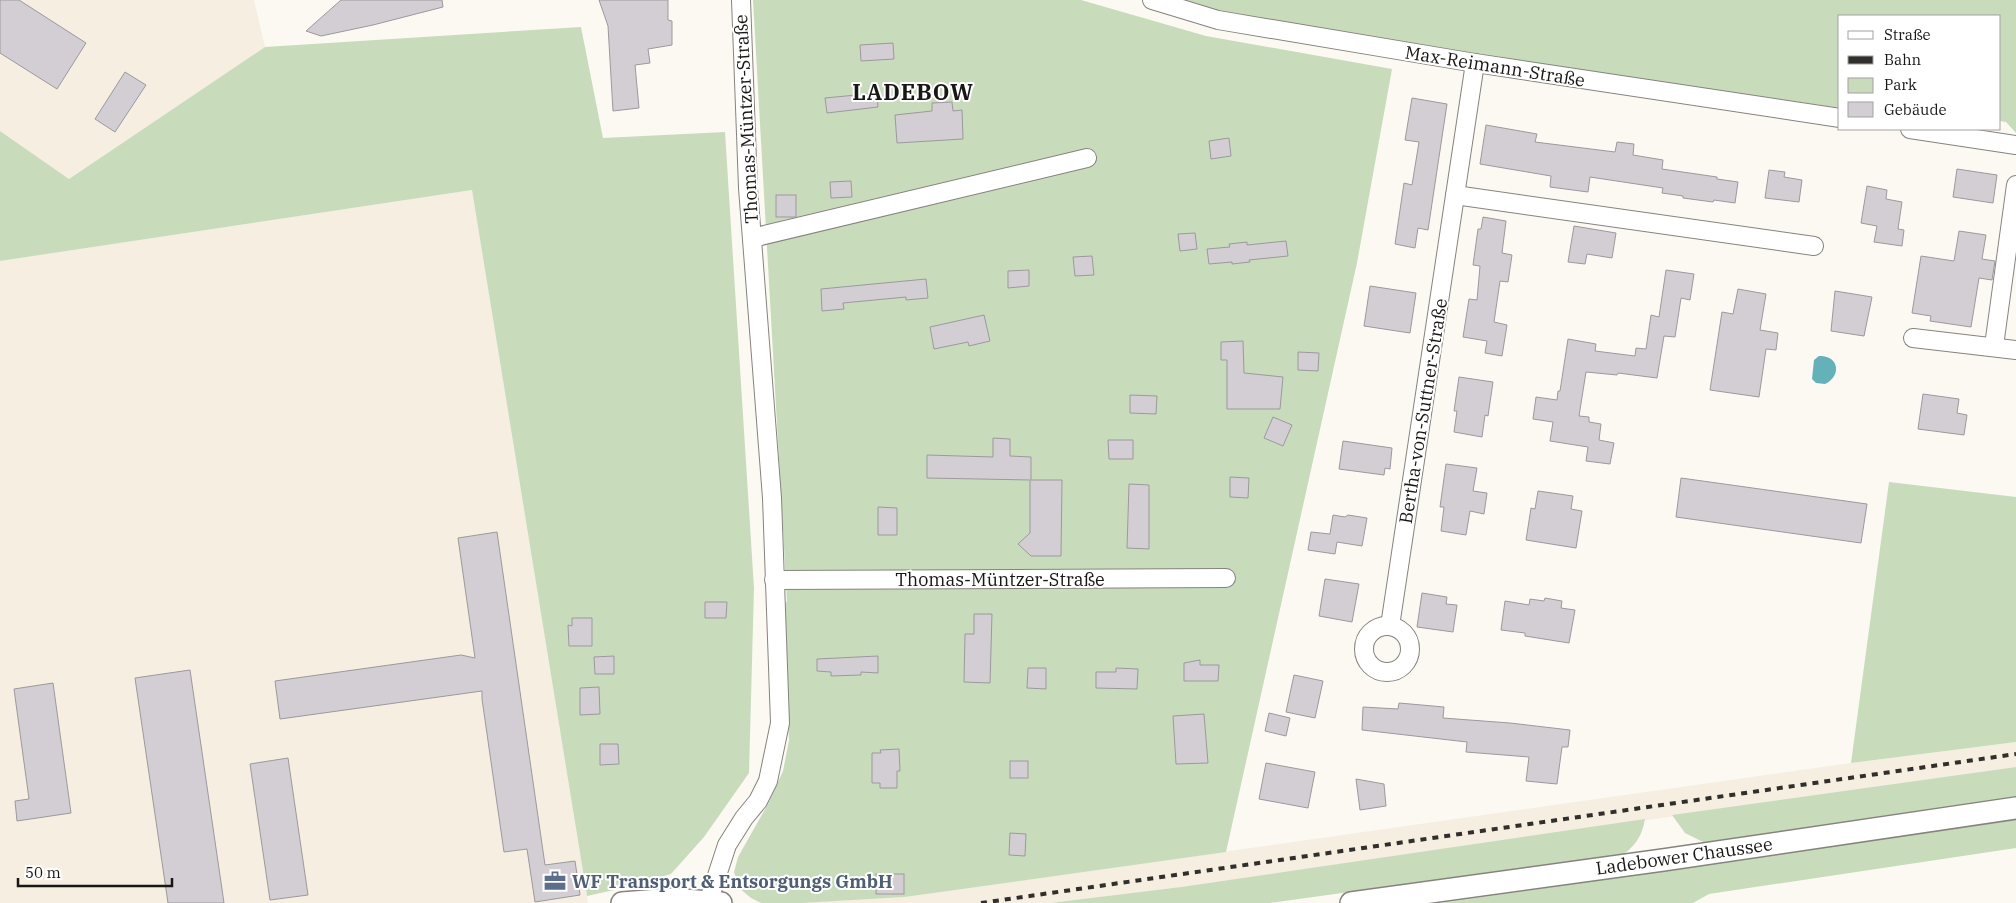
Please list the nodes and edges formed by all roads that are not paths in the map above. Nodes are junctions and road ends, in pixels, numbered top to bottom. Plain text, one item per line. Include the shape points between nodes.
1 (741, 0) edge
2 (1152, 0) edge
3 (1475, 63) junction
4 (1838, 118) edge
5 (1916, 130) edge
6 (2016, 146) edge
7 (1087, 158) dead end
8 (2016, 185) edge
9 (1455, 195) junction
10 (752, 238) junction
11 (1814, 246) dead end
12 (1914, 338) dead end
13 (1994, 346) junction
14 (2016, 350) edge
15 (1226, 578) dead end
16 (774, 580) junction
17 (1390, 626) dead end
18 (2016, 808) edge
19 (713, 902) edge
20 (622, 903) edge
21 (1351, 903) edge

1 - 10 street, Thomas-Müntzer-Straße
2 - 3 street, Max-Reimann-Straße via 1218,20
3 - 4 street, Max-Reimann-Straße
3 - 9 street, Bertha-von-Suttner-Straße
5 - 6 street
7 - 10 street, Thomas-Müntzer-Straße
8 - 13 street
9 - 11 street
9 - 17 street, Bertha-von-Suttner-Straße
10 - 16 street, Thomas-Müntzer-Straße via 772,498
12 - 13 street
13 - 14 street
15 - 16 street, Thomas-Müntzer-Straße
16 - 19 street, Thomas-Müntzer-Straße via 780,723 768,781 727,845
18 - 21 street, Ladebower Chaussee
19 - 20 street via 672,898

